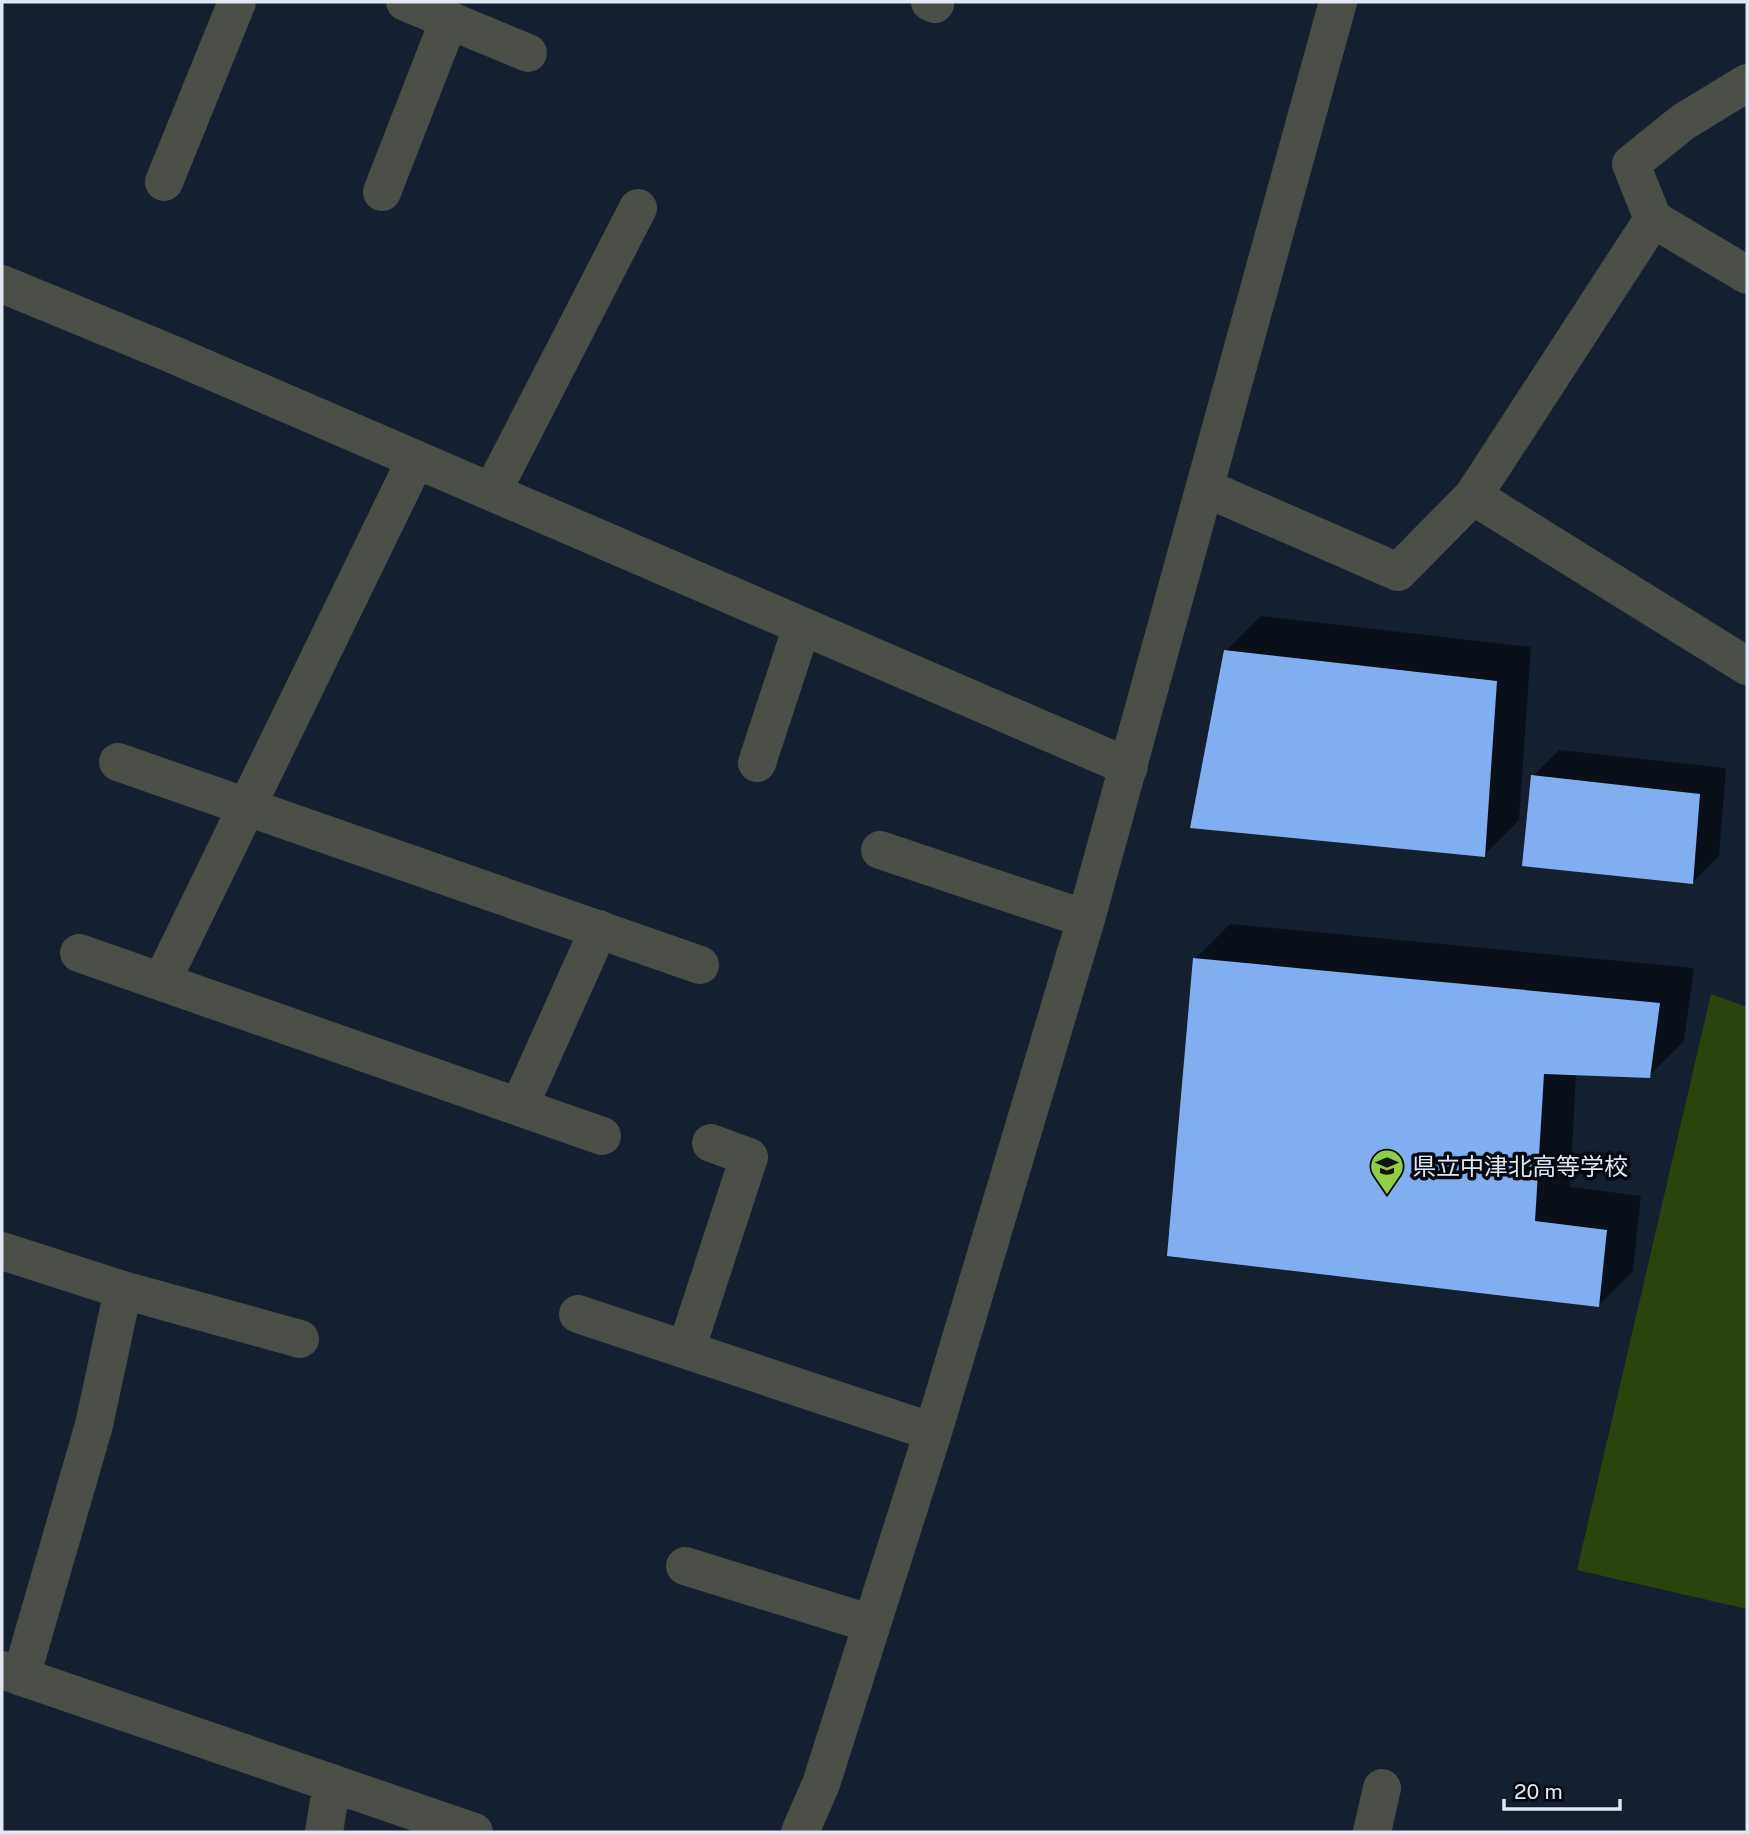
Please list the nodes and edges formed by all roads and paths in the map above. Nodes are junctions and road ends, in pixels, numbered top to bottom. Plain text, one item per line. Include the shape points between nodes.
1 (237, 2) edge
2 (405, 2) edge
3 (1338, 2) edge
4 (449, 20) junction
5 (528, 53) dead end
6 (1747, 83) edge
7 (164, 182) dead end
8 (382, 192) dead end
9 (638, 208) dead end
10 (1653, 219) junction
11 (1747, 275) edge
12 (2, 284) edge
13 (416, 459) junction
14 (1205, 488) junction
15 (492, 492) junction
16 (1473, 496) junction
17 (802, 626) junction
18 (1747, 666) edge
19 (118, 762) dead end
20 (757, 763) dead end
21 (1129, 767) junction
22 (247, 806) junction
23 (880, 850) dead end
24 (1086, 919) junction
25 (599, 929) junction
26 (79, 953) dead end
27 (700, 965) dead end
28 (162, 981) junction
29 (519, 1107) junction
30 (602, 1136) dead end
31 (710, 1143) dead end
32 (2, 1251) edge
33 (124, 1290) junction
34 (578, 1314) dead end
35 (300, 1339) dead end
36 (686, 1350) junction
37 (933, 1432) junction
38 (685, 1566) dead end
39 (872, 1624) junction
40 (11, 1673) edge
41 (332, 1783) junction
42 (1382, 1788) dead end
43 (324, 1832) edge
44 (474, 1832) edge
45 (800, 1832) edge
46 (1372, 1832) edge

1 - 7 street
2 - 4 street
3 - 14 street
4 - 5 street
4 - 8 street
6 - 10 street via 1683,122 1631,164
9 - 15 street
10 - 11 street
10 - 16 street
12 - 13 street
13 - 15 street
13 - 22 street
14 - 16 street via 1398,572
14 - 21 street
15 - 17 street
16 - 18 street
17 - 20 street
17 - 21 street
19 - 22 street
21 - 24 street
22 - 25 street
22 - 28 street
23 - 24 street
24 - 37 street
25 - 27 street
25 - 29 street
26 - 28 street
28 - 29 street
29 - 30 street
31 - 36 street via 749,1157
32 - 33 street
33 - 35 street
33 - 40 street via 94,1425
34 - 36 street
36 - 37 street
37 - 39 street
38 - 39 street
39 - 45 street via 821,1784
40 - 41 street
41 - 43 street
41 - 44 street
42 - 46 street

